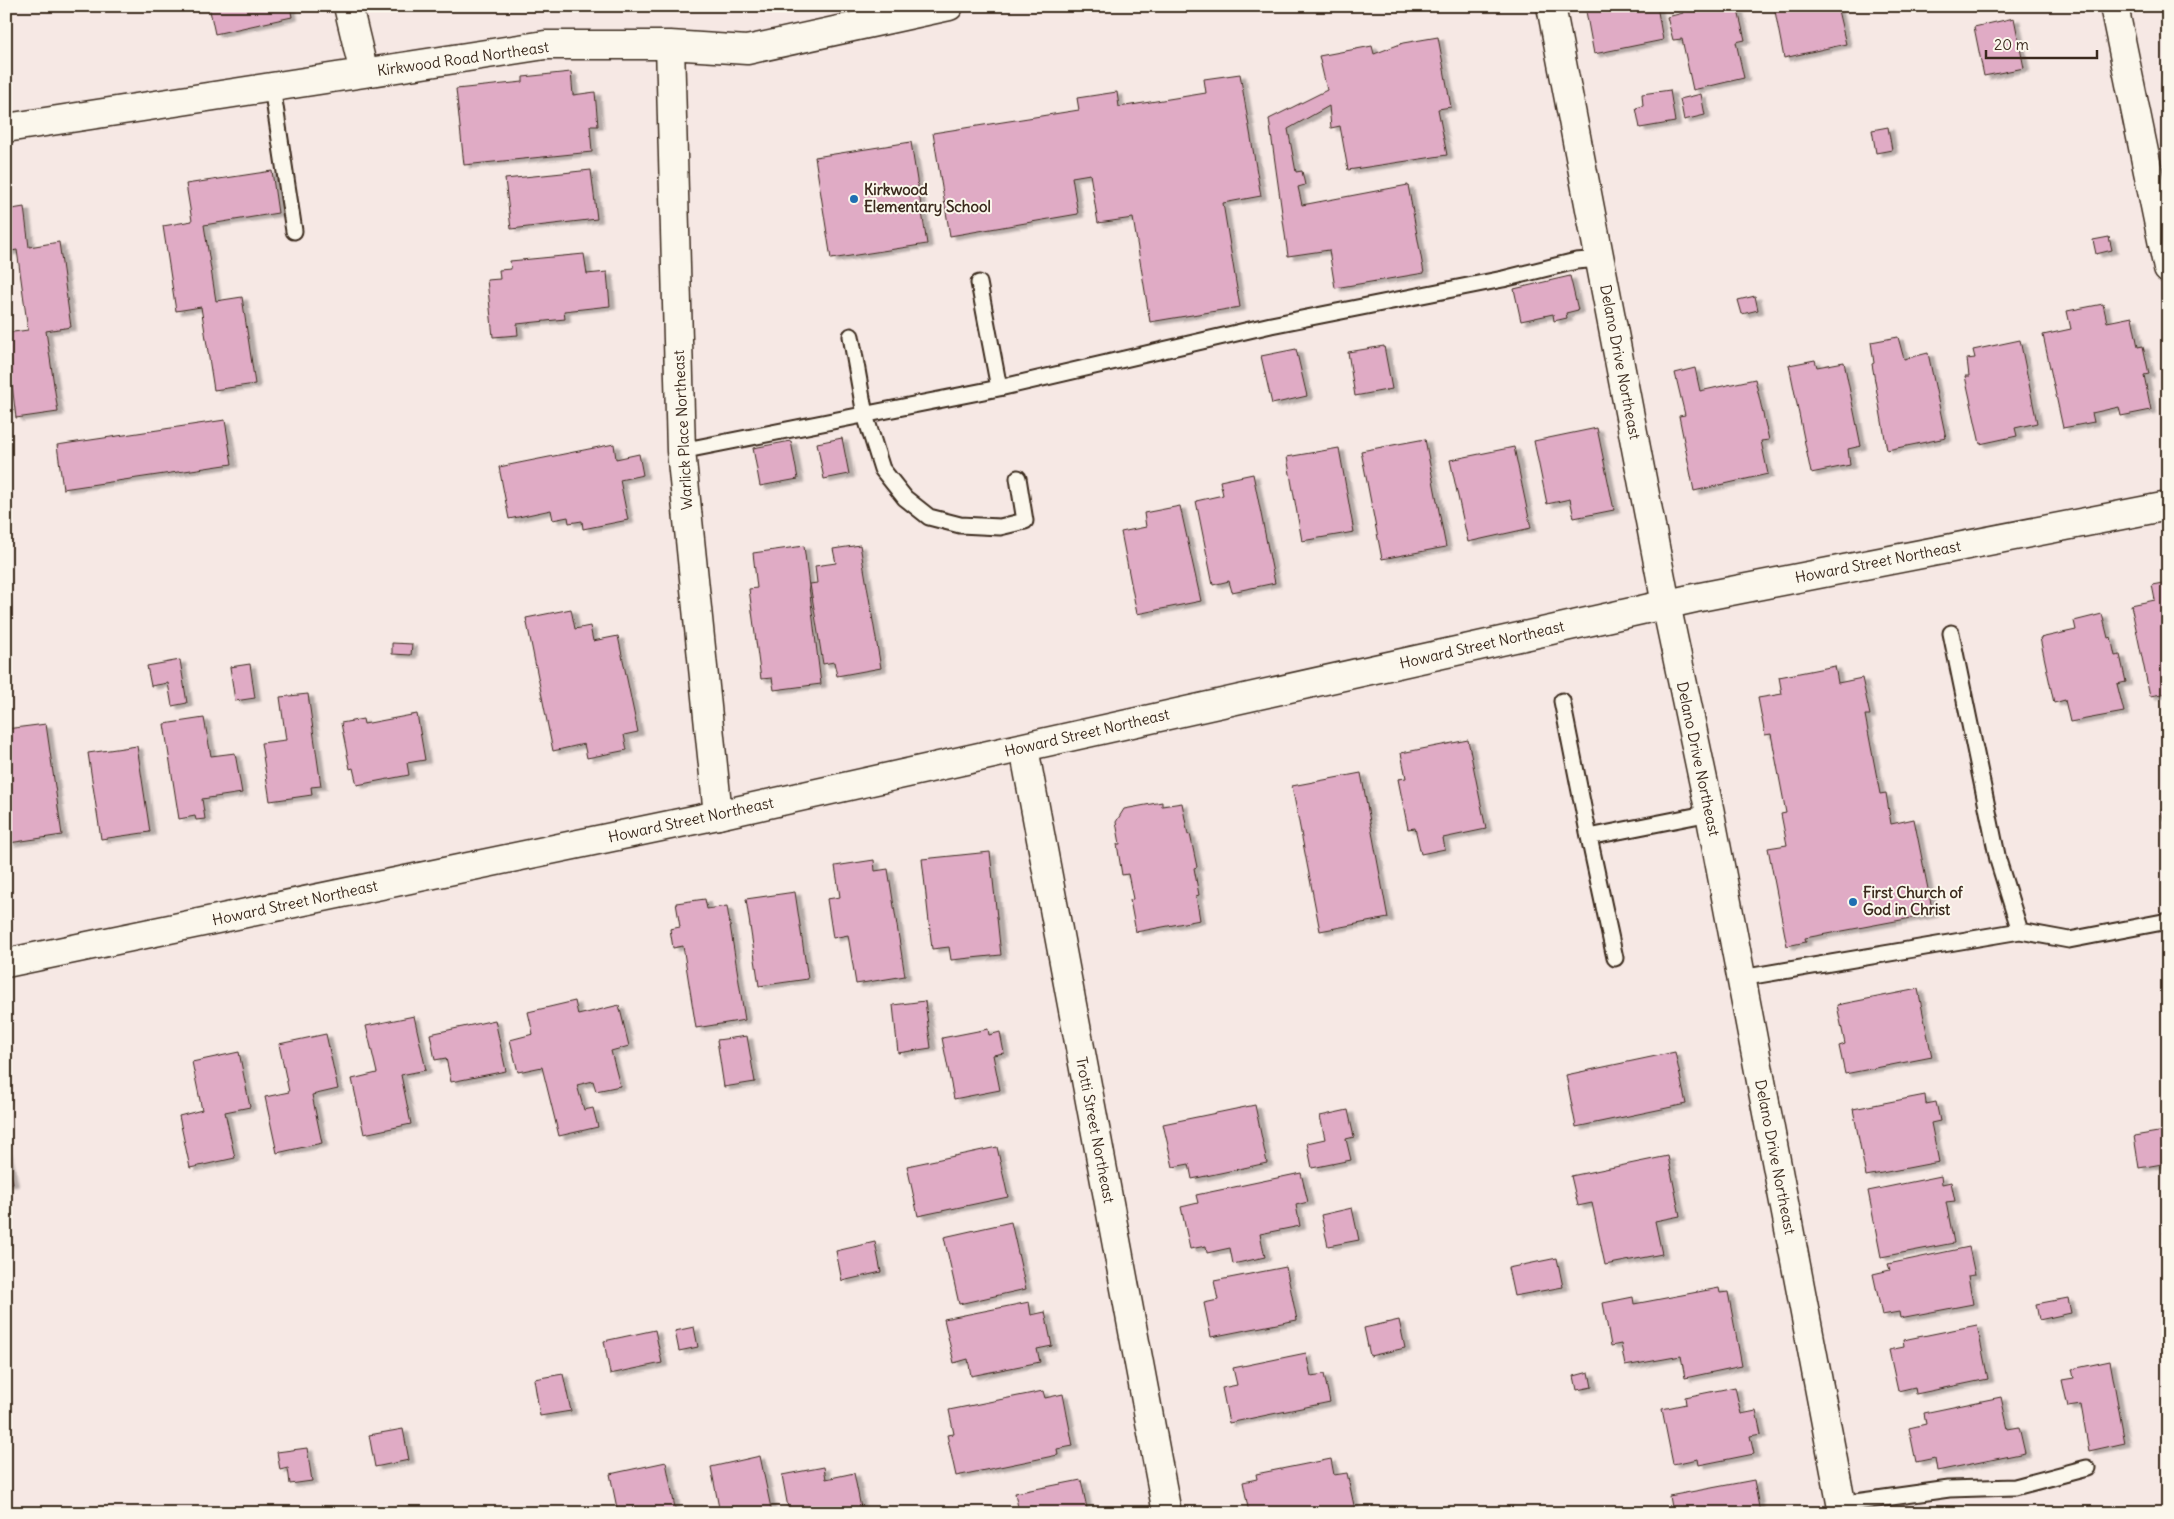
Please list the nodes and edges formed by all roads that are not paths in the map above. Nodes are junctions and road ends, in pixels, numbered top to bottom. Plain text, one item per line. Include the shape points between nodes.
1 (348, 6) edge
2 (1551, 6) edge
3 (2114, 6) edge
4 (945, 7) edge
5 (670, 45) junction
6 (364, 73) junction
7 (272, 87) junction
8 (6, 128) edge
9 (294, 231) dead end
10 (1601, 259) junction
11 (2168, 269) edge
12 (979, 283) dead end
13 (851, 336) dead end
14 (999, 388) junction
15 (865, 415) junction
16 (681, 451) junction
17 (1018, 478) dead end
18 (2168, 506) edge
19 (1666, 604) junction
20 (1951, 633) dead end
21 (1562, 701) dead end
22 (1024, 748) junction
23 (1710, 812) junction
24 (718, 815) junction
25 (1589, 837) junction
26 (2168, 921) edge
27 (2020, 931) junction
28 (1615, 958) dead end
29 (6, 963) edge
30 (1742, 978) junction
31 (2087, 1468) dead end
32 (1842, 1508) edge
33 (1167, 1513) edge

1 - 6 street
2 - 10 street, Delano Drive Northeast
3 - 11 street
4 - 5 street, Kirkwood Road Northeast via 747,50
5 - 6 street, Kirkwood Road Northeast via 545,45
5 - 16 street, Warlick Place Northeast
6 - 7 street, Kirkwood Road Northeast
7 - 8 street, Kirkwood Road Northeast
7 - 9 lane
10 - 14 lane via 1576,261 1271,325
10 - 19 street, Delano Drive Northeast
12 - 14 lane
13 - 15 lane
14 - 15 lane
15 - 16 lane
15 - 17 lane via 882,469 905,498 929,517 968,526 1000,526 1025,521
16 - 24 street, Warlick Place Northeast
18 - 19 street, Howard Street Northeast
19 - 22 street, Howard Street Northeast
19 - 23 street, Delano Drive Northeast
20 - 27 lane via 1998,860
21 - 25 lane
22 - 24 street, Howard Street Northeast
22 - 33 street, Trotti Street Northeast
23 - 25 lane
23 - 30 street, Delano Drive Northeast
24 - 29 street, Howard Street Northeast
25 - 28 lane
26 - 27 lane via 2069,940
27 - 30 lane
30 - 32 street, Delano Drive Northeast
31 - 32 lane via 2015,1487 1949,1489

